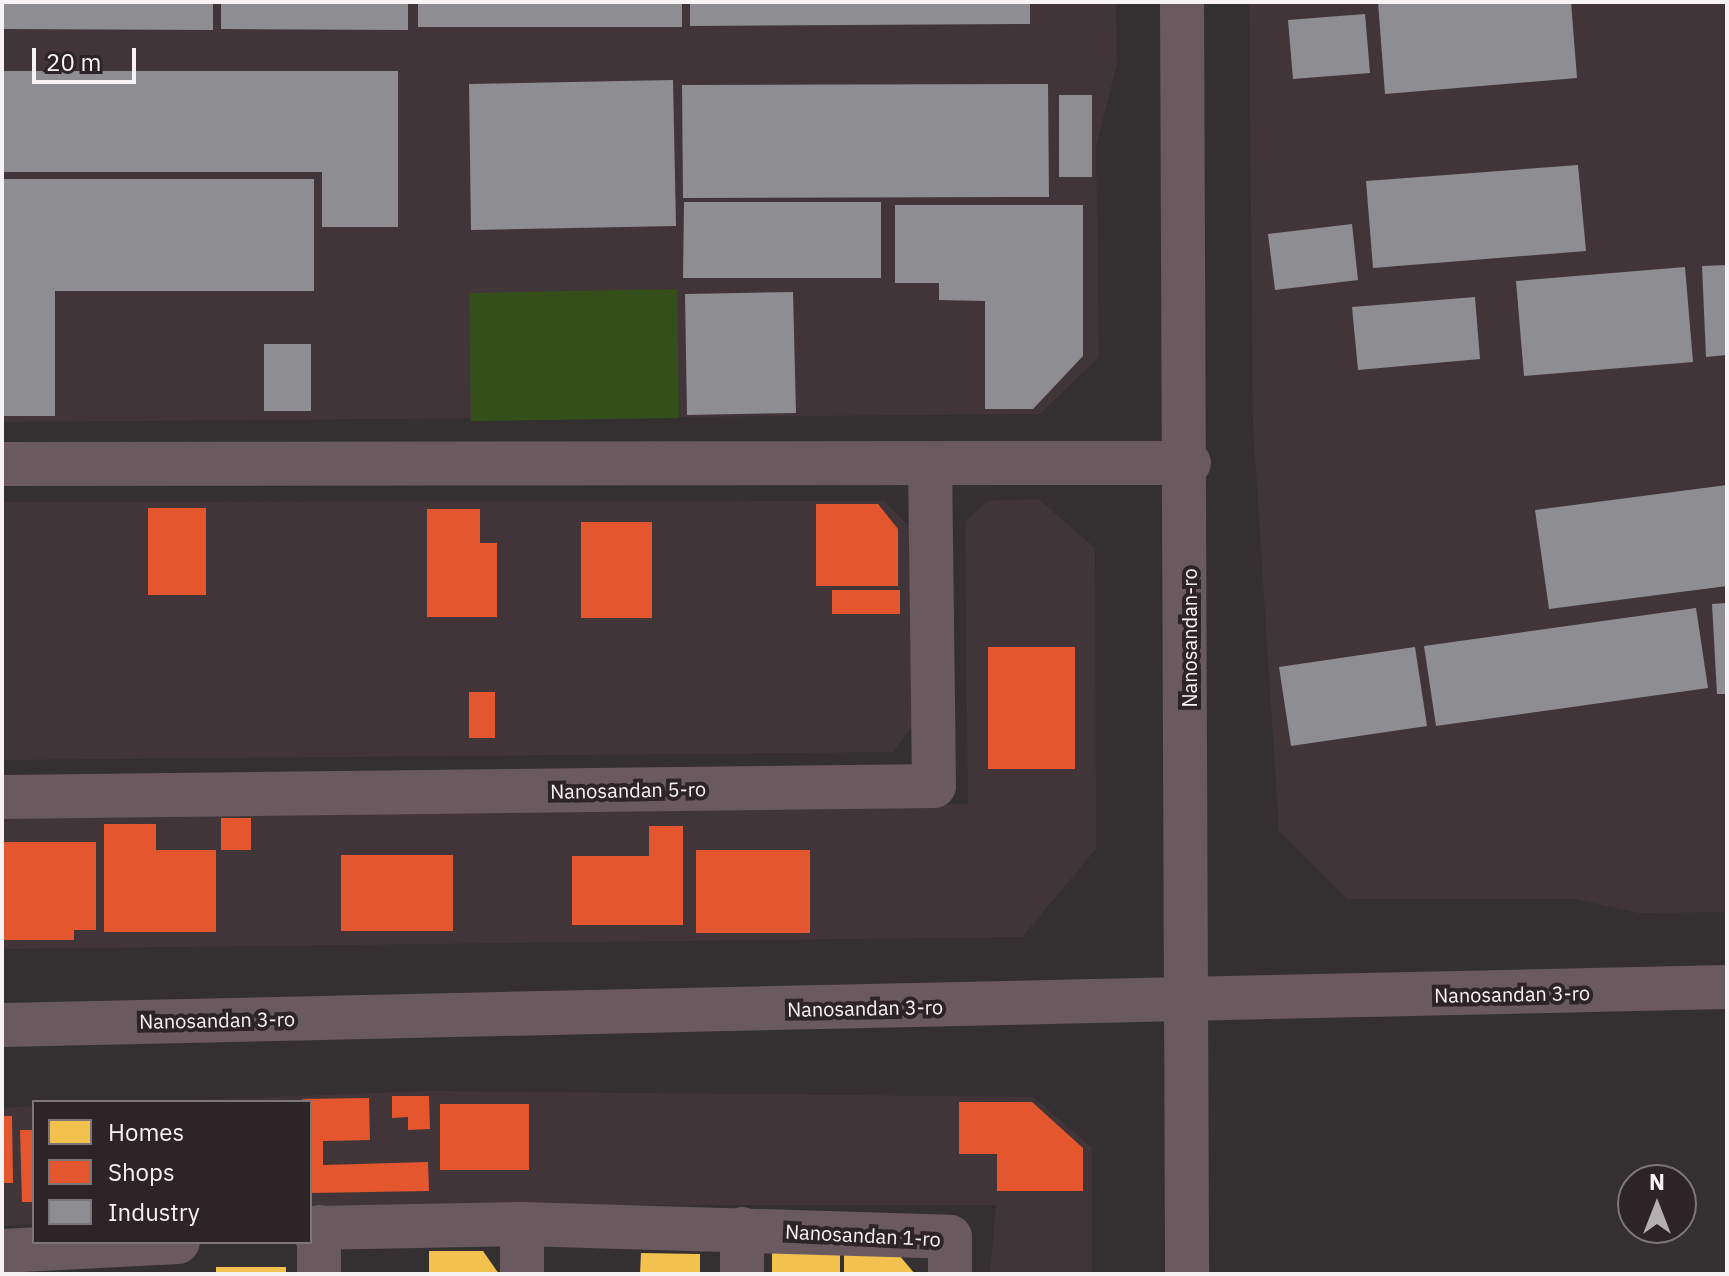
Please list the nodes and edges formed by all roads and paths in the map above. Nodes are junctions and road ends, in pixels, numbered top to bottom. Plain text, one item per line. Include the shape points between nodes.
1 (1182, 2) edge
2 (1189, 463) junction
3 (2, 464) edge
4 (930, 465) junction
5 (2, 797) edge
6 (1727, 987) edge
7 (1189, 1001) junction
8 (2, 1025) edge
9 (522, 1224) junction
10 (315, 1228) edge
11 (742, 1229) junction
12 (171, 1244) edge
13 (2, 1251) edge
14 (111, 1262) edge
15 (319, 1274) edge
16 (522, 1274) edge
17 (742, 1274) edge
18 (950, 1274) edge
19 (1187, 1274) edge

1 - 2 street, Nanosandan-ro
2 - 4 street
2 - 7 street, Nanosandan-ro
3 - 4 street
4 - 5 street, Nanosandan 5-ro via 934,786
6 - 7 street, Nanosandan 3-ro
7 - 8 street, Nanosandan 3-ro
7 - 19 street, Nanosandan-ro
9 - 10 street, Nanosandan 1-ro
9 - 11 street, Nanosandan 1-ro
9 - 16 street
10 - 15 street, Nanosandan 1-ro
11 - 17 street
11 - 18 street, Nanosandan 1-ro via 950,1237
12 - 14 street
13 - 14 street

